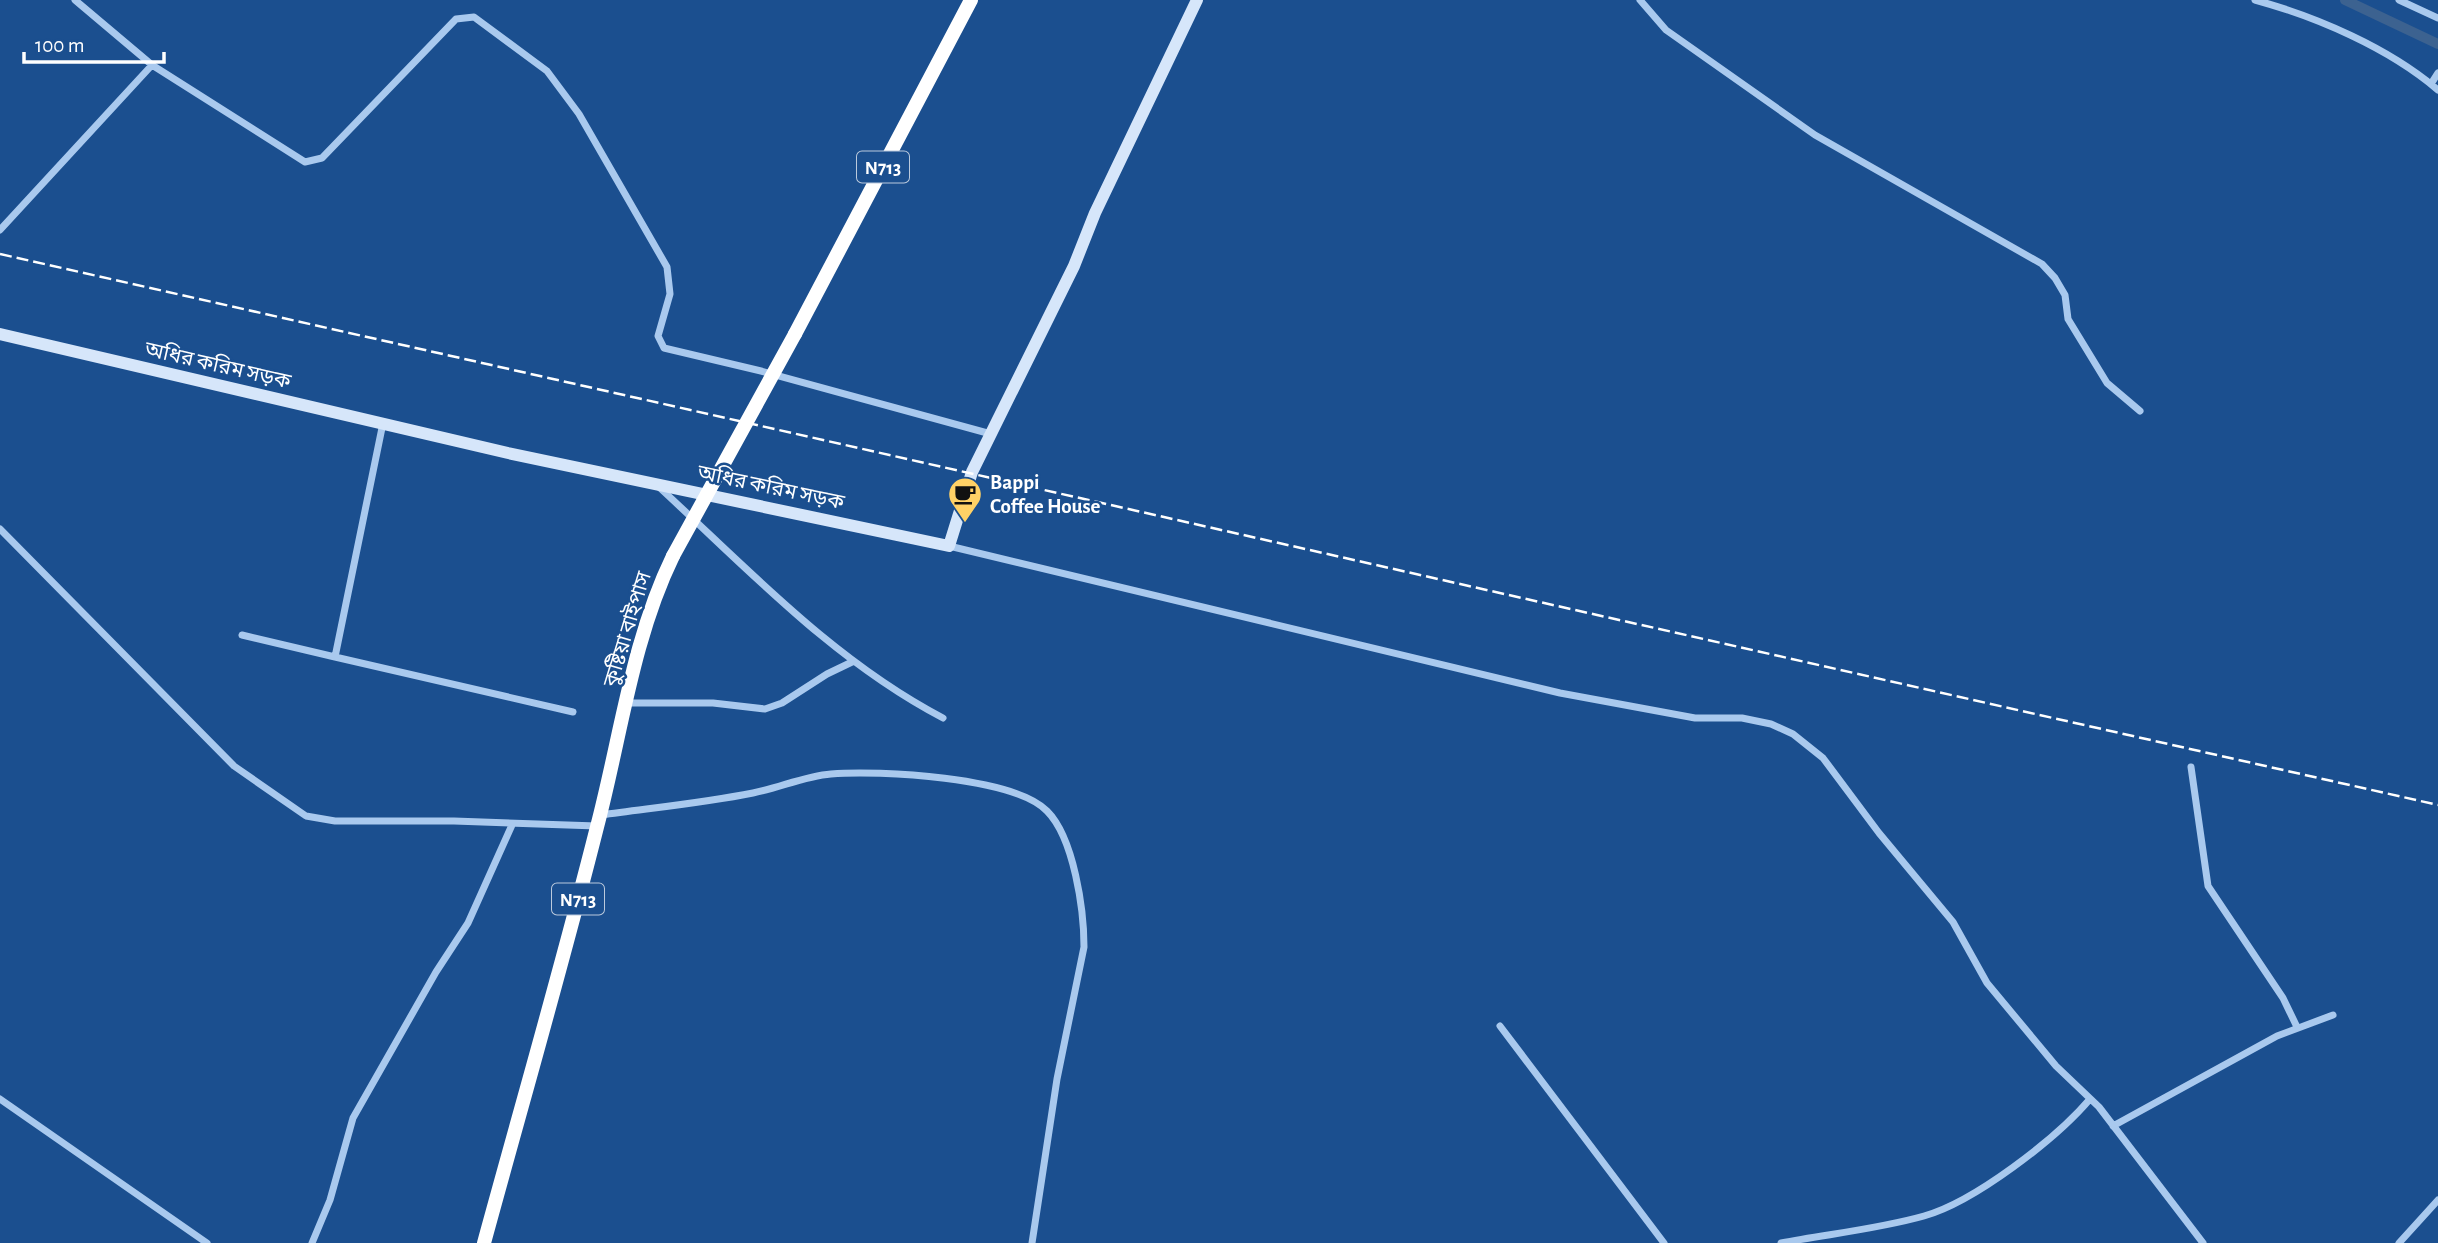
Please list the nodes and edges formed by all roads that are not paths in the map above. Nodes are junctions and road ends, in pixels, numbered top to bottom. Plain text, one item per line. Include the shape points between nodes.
1 (75, 0) edge
2 (971, 0) edge
3 (1197, 0) edge
4 (1640, 0) edge
5 (2255, 0) edge
6 (2399, 0) edge
7 (2438, 18) edge
8 (152, 65) junction
9 (2434, 78) edge
10 (2438, 90) edge
11 (0, 230) edge
12 (0, 334) edge
13 (2140, 411) dead end
14 (383, 423) junction
15 (991, 434) junction
16 (654, 482) junction
17 (0, 529) edge
18 (949, 546) junction
19 (242, 635) dead end
20 (335, 657) junction
21 (852, 663) junction
22 (626, 703) junction
23 (573, 712) dead end
24 (943, 718) dead end
25 (2191, 767) dead end
26 (599, 821) junction
27 (512, 825) junction
28 (2333, 1015) dead end
29 (1500, 1026) dead end
30 (2297, 1027) junction
31 (0, 1099) edge
32 (2090, 1099) junction
33 (2113, 1126) junction
34 (2438, 1200) edge
35 (207, 1243) edge
36 (312, 1243) edge
37 (484, 1243) edge
38 (1032, 1243) edge
39 (1664, 1243) edge
40 (1781, 1243) edge
41 (2203, 1243) edge
42 (2399, 1243) edge

1 - 8 street
2 - 22 highway, কুষ্টিয়া বাইপাস / N713, bridge via 673,556 644,628
3 - 15 main road
4 - 13 street via 1666,30 1815,135 2042,264 2060,286 2067,319 2107,383
5 - 9 street via 2396,57
6 - 7 street
8 - 11 street
8 - 15 street via 300,160 317,161 457,19 474,17 547,71 593,137 667,267 670,294 658,336 664,348
9 - 10 street
12 - 14 main road, অধির করিম সড়ক
14 - 16 main road, অধির করিম সড়ক
14 - 20 street
15 - 18 main road via 972,472
16 - 18 main road, অধির করিম সড়ক
16 - 21 street
17 - 27 street via 234,766 306,816 335,821
18 - 32 street via 1560,693 1695,718 1742,718 1793,734 1823,758 1953,922 1987,983 2056,1066
19 - 20 street
20 - 23 street
21 - 22 street via 765,709
21 - 24 street
22 - 26 highway, কুষ্টিয়া বাইপাস / N713
25 - 30 street via 2208,886 2283,998
26 - 27 street
26 - 37 highway, কুষ্টিয়া বাইপাস / N713
26 - 38 street via 753,793 828,774 857,773 957,780 1019,793 1047,811 1068,845 1084,947 1057,1079
27 - 36 street via 468,923 354,1118
28 - 30 street
29 - 39 street
30 - 33 street
31 - 35 street
32 - 33 street
32 - 40 street via 2058,1131 1956,1203 1925,1216
33 - 41 street
34 - 42 street

